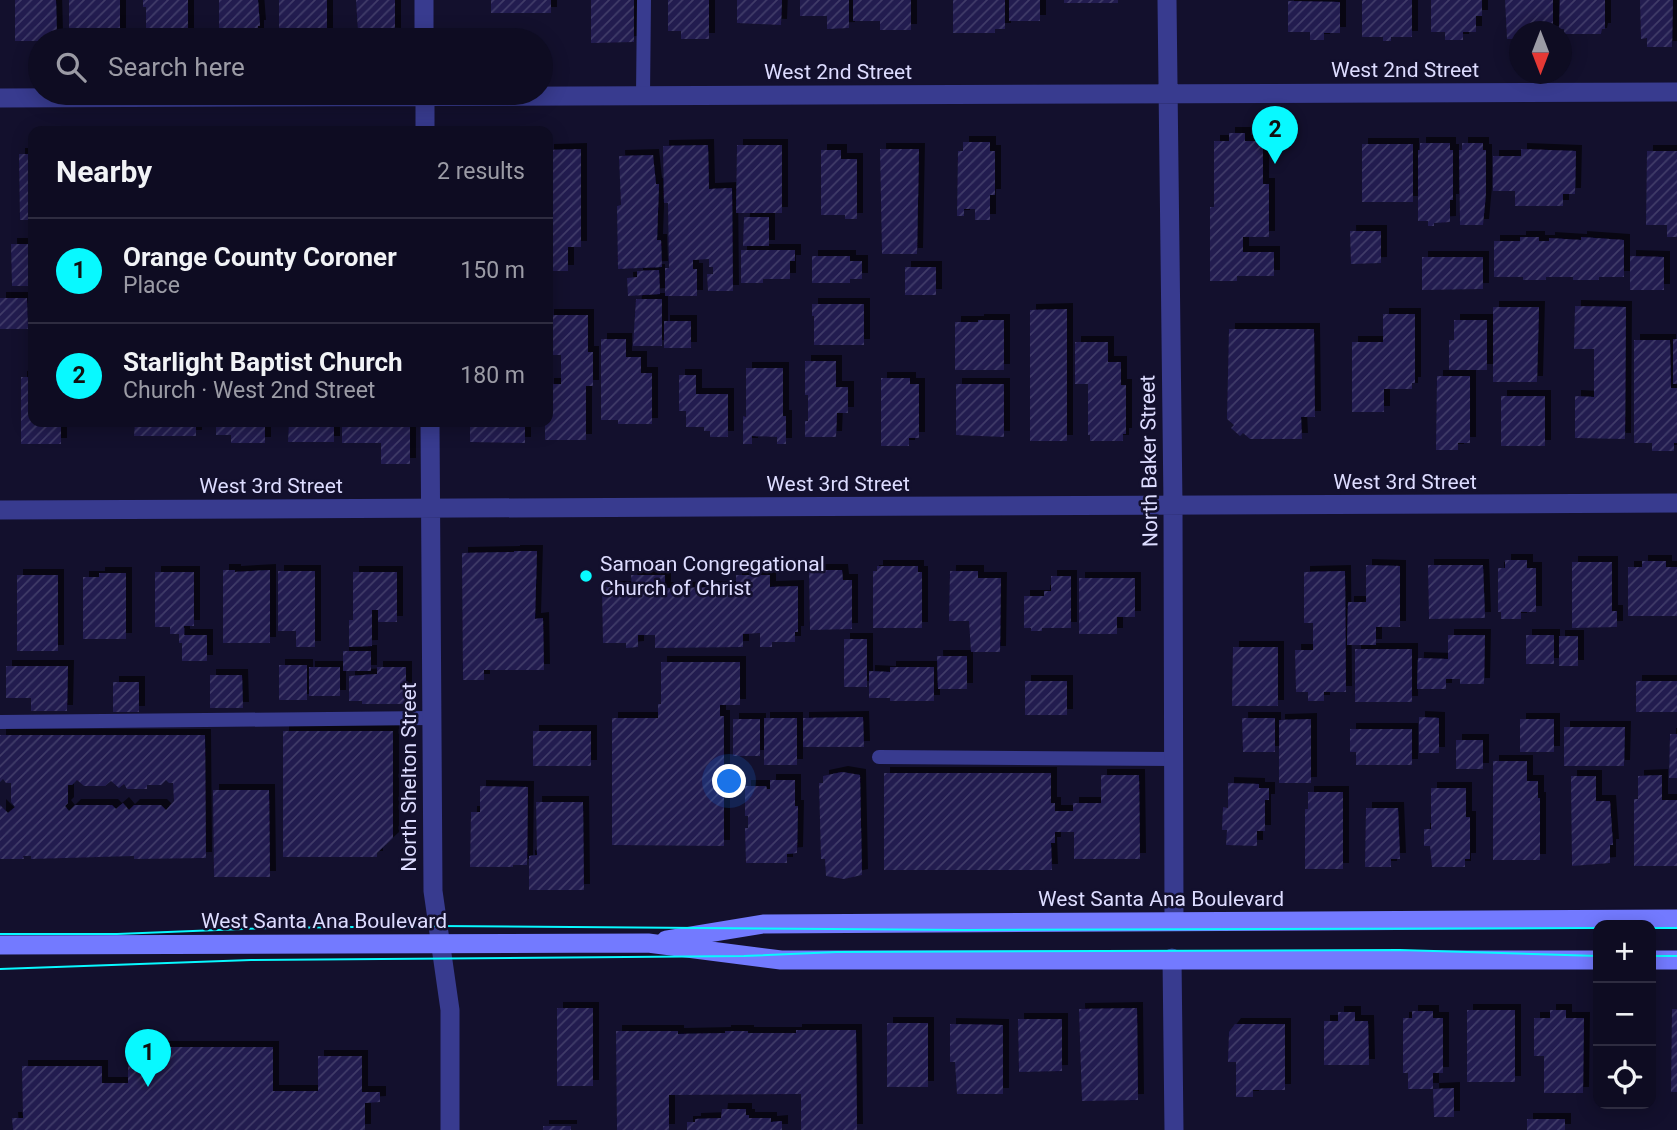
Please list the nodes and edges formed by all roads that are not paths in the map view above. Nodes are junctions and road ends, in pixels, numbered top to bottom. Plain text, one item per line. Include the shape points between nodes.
1 (424, 0) edge
2 (644, 0) edge
3 (1167, 0) edge
4 (424, 28) edge
5 (1677, 92) edge
6 (1167, 93) junction
7 (553, 95) edge
8 (643, 95) junction
9 (0, 98) edge
10 (28, 98) edge
11 (425, 105) edge
12 (425, 126) edge
13 (430, 427) edge
14 (1677, 503) edge
15 (1173, 505) junction
16 (431, 509) junction
17 (0, 510) edge
18 (431, 718) junction
19 (0, 722) edge
20 (879, 757) dead end
21 (1172, 759) junction
22 (1677, 919) edge
23 (1174, 922) junction
24 (441, 943) junction
25 (648, 943) junction
26 (0, 945) edge
27 (1172, 958) junction
28 (1593, 960) edge
29 (1656, 960) edge
30 (1677, 960) edge
31 (450, 1130) edge
32 (1174, 1130) edge

1 - 4 street
2 - 8 lane
3 - 6 street, North Baker Street
5 - 6 street, West 2nd Street
6 - 8 street, West 2nd Street
6 - 15 street, North Baker Street
7 - 8 street, West 2nd Street
9 - 10 street, West 2nd Street
11 - 12 street
13 - 16 street, North Shelton Street
14 - 15 street, West 3rd Street
15 - 16 street, West 3rd Street
15 - 21 street, North Baker Street
16 - 17 street, West 3rd Street
16 - 18 street, North Shelton Street
18 - 19 lane
18 - 24 street, North Shelton Street via 433,891
20 - 21 lane
21 - 23 street, North Baker Street
22 - 23 main road, West Santa Ana Boulevard
23 - 25 main road, West Santa Ana Boulevard via 763,924
24 - 25 main road, West Santa Ana Boulevard
24 - 26 main road, West Santa Ana Boulevard
24 - 31 street, North Shelton Street via 450,1010
25 - 27 main road, West Santa Ana Boulevard via 781,960
27 - 28 main road, West Santa Ana Boulevard
27 - 32 street
29 - 30 main road

